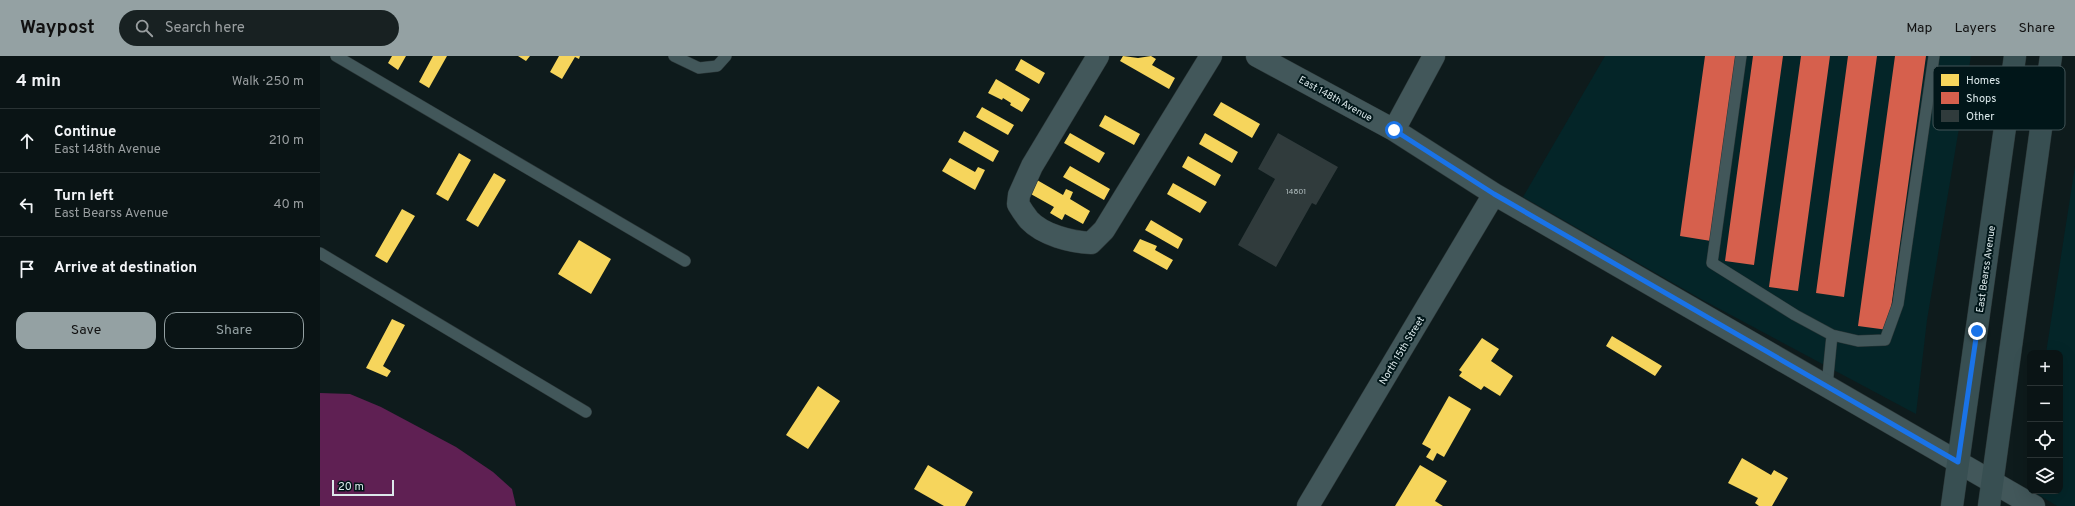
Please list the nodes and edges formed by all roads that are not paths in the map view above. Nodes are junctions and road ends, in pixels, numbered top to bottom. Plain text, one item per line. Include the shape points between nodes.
1 (336, 56) edge
2 (674, 56) edge
3 (726, 56) edge
4 (1098, 56) edge
5 (1211, 56) edge
6 (1257, 56) edge
7 (1434, 56) edge
8 (1740, 56) edge
9 (1934, 56) edge
10 (2015, 56) edge
11 (2051, 56) edge
12 (2014, 66) edge
13 (2050, 66) edge
14 (1394, 130) junction
15 (2005, 130) edge
16 (2041, 130) edge
17 (1494, 194) junction
18 (320, 253) edge
19 (685, 261) dead end
20 (1832, 335) junction
21 (1827, 386) junction
22 (586, 412) dead end
23 (1958, 462) junction
24 (1993, 482) junction
25 (1308, 506) edge
26 (1952, 506) edge
27 (1989, 506) edge
28 (2034, 506) edge

1 - 19 lane
2 - 3 lane via 699,68 717,66
4 - 5 street via 1032,166 1019,195 1018,204 1030,221 1048,232 1076,242 1091,243 1104,230
6 - 14 street, East 148th Avenue
7 - 14 street
8 - 20 lane via 1712,264
9 - 20 lane via 1898,304 1885,340 1858,340
10 - 12 main road, East Bearss Avenue
11 - 13 main road
14 - 17 street, East 148th Avenue
15 - 23 main road, East Bearss Avenue
16 - 24 main road
17 - 21 street, East 148th Avenue
17 - 25 street, North 15th Street
18 - 22 lane
20 - 21 lane
21 - 23 street, East 148th Avenue
23 - 24 street, East 148th Avenue
23 - 26 main road, East Bearss Avenue
24 - 27 main road
24 - 28 street, East 148th Avenue

